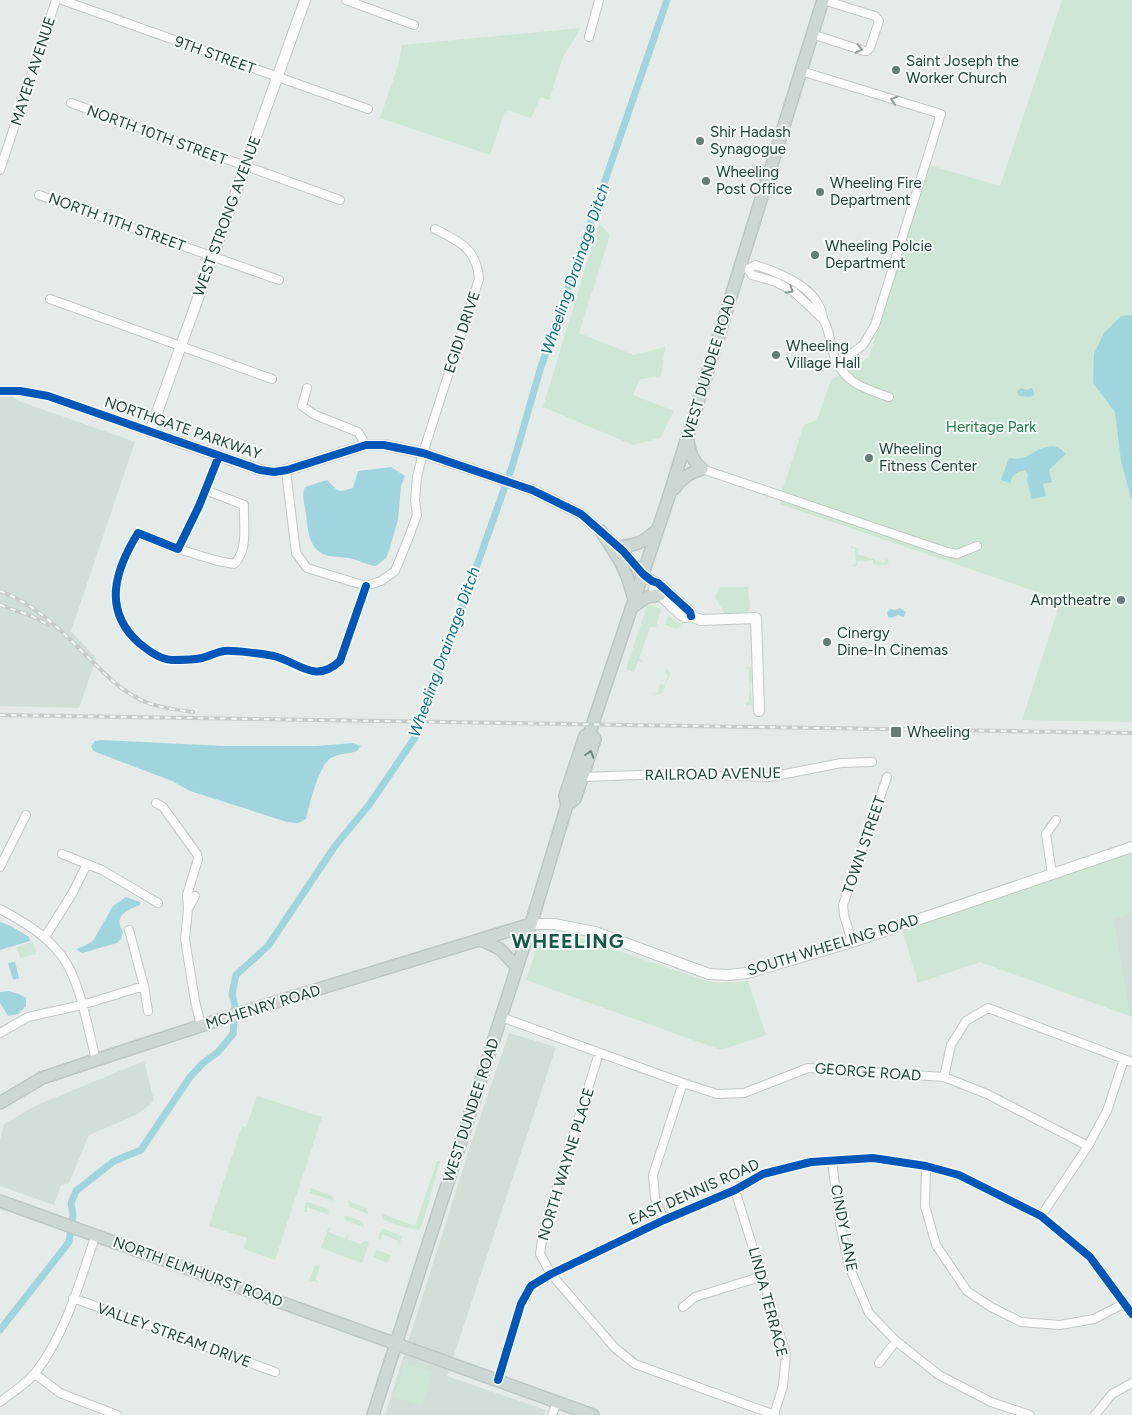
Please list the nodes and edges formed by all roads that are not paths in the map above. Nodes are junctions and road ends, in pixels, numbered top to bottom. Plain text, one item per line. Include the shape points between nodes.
1 (56, 0) edge
2 (62, 0) edge
3 (305, 0) edge
4 (346, 0) edge
5 (599, 0) edge
6 (823, 0) edge
7 (414, 25) dead end
8 (812, 34) junction
9 (589, 37) dead end
10 (801, 71) junction
11 (277, 77) junction
12 (71, 103) dead end
13 (368, 110) dead end
14 (244, 166) junction
15 (0, 170) edge
16 (39, 195) dead end
17 (340, 200) dead end
18 (434, 229) dead end
19 (213, 257) junction
20 (744, 268) junction
21 (279, 280) dead end
22 (50, 299) dead end
23 (180, 346) junction
24 (838, 364) junction
25 (272, 379) dead end
26 (307, 388) dead end
27 (0, 391) edge
28 (889, 397) dead end
29 (150, 432) junction
30 (688, 436) junction
31 (170, 439) joint
32 (366, 445) junction
33 (423, 453) junction
34 (219, 456) junction
35 (702, 468) junction
36 (286, 470) junction
37 (206, 490) junction
38 (668, 499) junction
39 (657, 530) junction
40 (601, 531) junction
41 (977, 546) dead end
42 (618, 547) junction
43 (178, 549) junction
44 (647, 578) junction
45 (366, 586) junction
46 (660, 595) junction
47 (633, 604) junction
48 (691, 616) junction
49 (759, 711) dead end
50 (590, 732) junction
51 (872, 762) dead end
52 (583, 777) junction
53 (887, 777) dead end
54 (156, 802) dead end
55 (567, 805) junction
56 (26, 815) dead end
57 (1056, 820) dead end
58 (1132, 847) edge
59 (62, 854) dead end
60 (87, 864) junction
61 (0, 867) edge
62 (1052, 874) junction
63 (195, 896) dead end
64 (158, 903) dead end
65 (0, 909) edge
66 (188, 909) junction
67 (531, 924) junction
68 (129, 930) dead end
69 (45, 937) junction
70 (481, 940) junction
71 (852, 942) junction
72 (517, 967) junction
73 (144, 986) junction
74 (82, 1005) junction
75 (148, 1011) dead end
76 (501, 1017) junction
77 (201, 1026) junction
78 (0, 1033) edge
79 (599, 1053) junction
80 (96, 1060) junction
81 (1128, 1060) edge
82 (944, 1077) junction
83 (683, 1083) junction
84 (0, 1103) edge
85 (1088, 1146) junction
86 (832, 1161) junction
87 (926, 1166) junction
88 (735, 1190) junction
89 (0, 1200) edge
90 (1041, 1216) junction
91 (664, 1220) junction
92 (91, 1232) junction
93 (550, 1274) junction
94 (763, 1276) junction
95 (73, 1298) junction
96 (1126, 1304) junction
97 (683, 1307) dead end
98 (1132, 1314) edge
99 (896, 1341) junction
100 (396, 1344) junction
101 (879, 1363) dead end
102 (275, 1372) dead end
103 (35, 1374) junction
104 (498, 1380) junction
105 (1132, 1383) edge
106 (0, 1402) edge
107 (557, 1402) junction
108 (93, 1406) junction
109 (90, 1415) edge
110 (117, 1415) edge
111 (373, 1415) edge
112 (552, 1415) edge
113 (593, 1415) edge
114 (775, 1415) edge
115 (1030, 1415) edge
116 (1094, 1415) edge

1 - 15 street, MAYER AVENUE
2 - 11 street, 9TH STREET
3 - 11 street, WEST STRONG AVENUE
4 - 7 street
5 - 9 street
6 - 8 main road, WEST DUNDEE ROAD
8 -> 6 street via 868,51 879,21 875,16
8 - 10 main road, WEST DUNDEE ROAD
10 - 20 main road, WEST DUNDEE ROAD
24 -> 10 street via 863,345 874,325 941,114
11 - 13 street, 9TH STREET
11 - 14 street, WEST STRONG AVENUE
12 - 14 street, NORTH 10TH STREET
14 - 17 street, NORTH 10TH STREET
14 - 19 street, WEST STRONG AVENUE
16 - 19 street, NORTH 11TH STREET
18 - 33 street, EGIDI DRIVE via 460,242 472,255 478,265 479,279
19 - 21 street, NORTH 11TH STREET
19 - 23 street, WEST STRONG AVENUE
20 - 24 street via 752,275 793,291 823,319
20 - 30 main road, WEST DUNDEE ROAD
22 - 23 street
23 - 25 street
23 - 29 street, WEST STRONG AVENUE
24 - 28 street via 845,376 857,384
26 - 32 street via 302,406 316,416 358,432
27 - 29 street, NORTHGATE PARKWAY via 20,390 48,396
29 - 31 street, NORTHGATE PARKWAY
30 - 35 main road via 690,454
30 - 38 main road, WEST DUNDEE ROAD
31 - 34 street, NORTHGATE PARKWAY
32 - 33 street, NORTHGATE PARKWAY via 384,445
32 - 36 street, NORTHGATE PARKWAY
33 - 40 street, NORTHGATE PARKWAY via 532,490 581,514
33 - 45 street via 417,477 417,515 395,571
34 - 36 street, NORTHGATE PARKWAY via 260,470
34 - 37 street
35 - 38 main road via 678,482
35 - 41 street via 947,552 957,554
36 - 45 street via 296,553 307,568
37 - 43 street
37 - 43 street via 244,505 243,549 239,558 234,564
38 - 39 main road, WEST DUNDEE ROAD
39 - 42 main road via 644,542
39 - 44 main road, WEST DUNDEE ROAD
40 - 42 street, NORTHGATE PARKWAY
40 - 47 main road via 627,576
42 - 44 street, NORTHGATE PARKWAY
43 - 45 street via 138,533 117,579 118,615 129,634 152,654 170,660 200,658 226,651 274,656 312,672 332,669 340,661
44 - 46 street, NORTHGATE PARKWAY
44 - 47 main road, WEST DUNDEE ROAD
44 - 48 street, NORTHGATE PARKWAY via 658,582
46 - 47 main road
46 - 48 street, NORTHGATE PARKWAY via 679,613
47 - 50 main road, WEST DUNDEE ROAD
48 - 49 street, NORTHGATE PARKWAY via 701,620 756,618
52 -> 50 main road, WEST DUNDEE ROAD via 595,739
50 - 55 main road, WEST DUNDEE ROAD via 585,736 565,796
51 - 52 street, RAILROAD AVENUE via 841,762 770,776 665,774
52 - 55 main road, WEST DUNDEE ROAD via 575,800
53 - 71 street, TOWN STREET via 843,906
54 - 66 street via 197,854 186,895
55 - 67 main road, WEST DUNDEE ROAD
56 - 61 street
57 - 62 street via 1046,834
58 - 62 street, SOUTH WHEELING ROAD
59 - 60 street
60 - 64 street
60 - 69 street
62 - 71 street, SOUTH WHEELING ROAD
63 - 66 street
65 - 69 street
66 - 77 street via 185,939
67 - 70 main road, MCHENRY ROAD
67 - 71 street, SOUTH WHEELING ROAD via 554,924 595,932 709,974 747,973
67 - 72 main road, WEST DUNDEE ROAD
68 - 73 street
69 - 74 street via 62,956 74,978
70 - 72 main road via 500,949
70 - 77 main road, MCHENRY ROAD
72 - 76 main road, WEST DUNDEE ROAD
73 - 74 street
73 - 75 street
74 - 78 street via 28,1017
74 - 80 street
76 - 79 street, GEORGE ROAD
76 - 100 main road, WEST DUNDEE ROAD
77 - 80 main road, MCHENRY ROAD
79 - 83 street, GEORGE ROAD
79 - 93 street, NORTH WAYNE PLACE via 543,1233 540,1254
80 - 84 main road, MCHENRY ROAD via 42,1078
81 - 82 street via 988,1008 966,1021 951,1045
81 - 85 street
82 - 83 street, GEORGE ROAD via 808,1068 744,1093 717,1094
82 - 85 street, GEORGE ROAD via 988,1094
83 - 91 street via 653,1175 654,1198
85 - 90 street
86 - 87 street, EAST DENNIS ROAD via 873,1158
86 - 88 street, EAST DENNIS ROAD via 811,1162 763,1174
86 - 99 street, CINDY LANE via 849,1266 869,1313
87 - 90 street, EAST DENNIS ROAD via 959,1175
87 - 96 street via 925,1206 936,1245 967,1290 990,1307 1020,1322 1060,1325 1094,1319
88 - 91 street, EAST DENNIS ROAD
88 - 94 street, LINDA TERRACE
89 - 92 main road, NORTH ELMHURST ROAD
90 - 96 street, EAST DENNIS ROAD via 1090,1257
91 - 93 street, EAST DENNIS ROAD
92 - 95 street
92 - 100 main road, NORTH ELMHURST ROAD
93 - 104 street, EAST DENNIS ROAD via 531,1286 522,1304
93 - 114 street, NORTH WAYNE PLACE via 615,1348 635,1364
94 - 97 street via 695,1297
94 - 114 street, LINDA TERRACE via 786,1354 783,1386
95 - 102 street, VALLEY STREAM DRIVE
95 - 103 street via 57,1338
96 - 98 street, EAST DENNIS ROAD
99 - 101 street
99 - 115 street, CINDY LANE via 939,1375 991,1402
100 - 104 main road, NORTH ELMHURST ROAD
100 - 111 main road, WEST DUNDEE ROAD
103 - 106 street
103 - 108 street via 60,1393
104 - 107 main road, NORTH ELMHURST ROAD
105 - 116 street via 1112,1394
107 - 112 street
107 - 113 main road, NORTH ELMHURST ROAD
108 - 109 street
108 - 110 street

